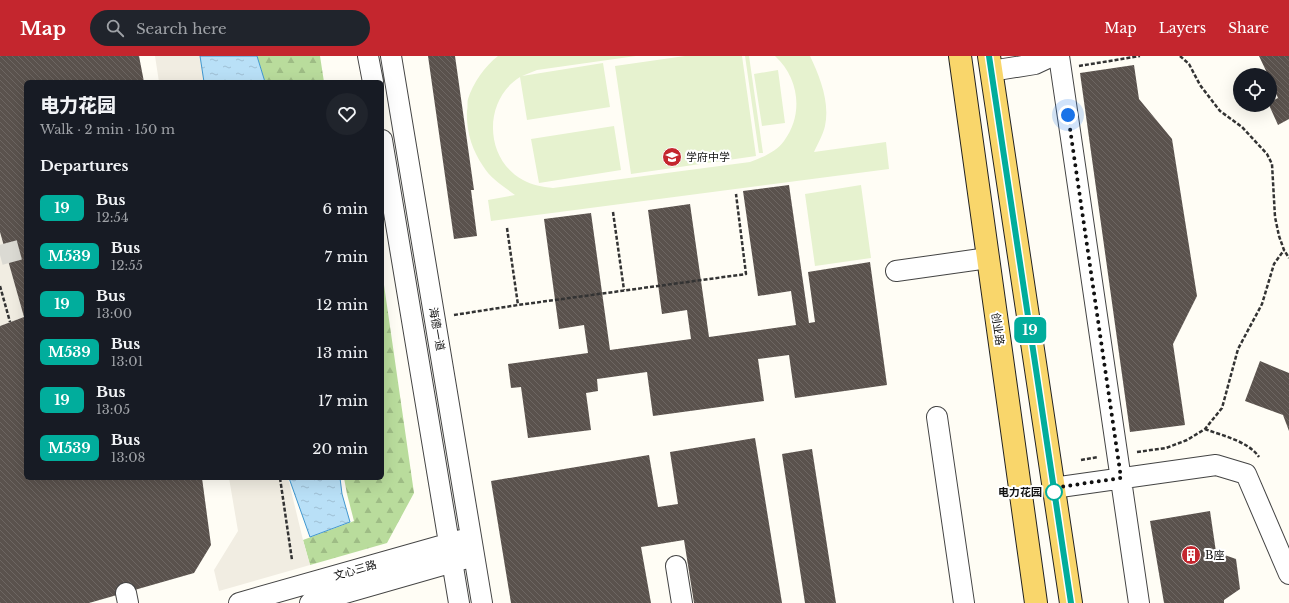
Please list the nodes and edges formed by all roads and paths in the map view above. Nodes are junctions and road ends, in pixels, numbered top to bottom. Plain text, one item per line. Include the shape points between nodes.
1 (368, 56) edge
2 (391, 56) edge
3 (960, 56) edge
4 (1015, 56) edge
5 (1140, 56) edge
6 (1180, 56) edge
7 (1057, 60) edge
8 (990, 63) edge
9 (373, 80) edge
10 (404, 140) junction
11 (384, 144) edge
12 (384, 156) edge
13 (736, 194) dead end
14 (613, 212) dead end
15 (507, 228) dead end
16 (1284, 250) junction
17 (988, 258) junction
18 (1289, 258) edge
19 (896, 271) dead end
20 (0, 286) edge
21 (624, 290) junction
22 (518, 305) junction
23 (450, 316) dead end
24 (10, 322) dead end
25 (937, 417) dead end
26 (1117, 455) junction
27 (1080, 460) dead end
28 (1121, 478) junction
29 (280, 480) edge
30 (1053, 488) junction
31 (449, 543) junction
32 (473, 547) junction
33 (292, 560) dead end
34 (452, 563) junction
35 (676, 566) dead end
36 (1289, 574) edge
37 (239, 603) edge
38 (310, 603) edge
39 (459, 603) edge
40 (482, 603) edge
41 (682, 603) edge
42 (964, 603) edge
43 (1036, 603) edge
44 (1071, 603) edge
45 (1139, 603) edge

1 - 9 street
2 - 10 street, 海德一道
3 - 17 main road, 创业路
4 - 8 street
5 - 7 path
6 - 16 path via 1189,64 1200,85 1220,111 1242,127 1267,154 1272,164 1275,217
7 - 8 street via 1035,64
7 - 26 street
8 - 30 main road
10 - 11 street
10 - 32 street, 海德一道
12 - 31 street
13 - 21 path via 746,274
14 - 21 path
15 - 22 path
16 - 18 path
16 - 26 path via 1274,264 1262,304 1238,349 1222,408 1218,414 1205,429 1188,440 1166,448
17 - 19 street
17 - 43 main road, 创业路
20 - 24 path
21 - 22 path
22 - 23 path
25 - 42 street
26 - 27 path
26 - 28 street
28 - 30 street
28 - 36 street via 1216,465 1246,474
28 - 45 street
29 - 33 path
30 - 44 main road
31 - 32 street, 文心三路
31 - 34 street
31 - 37 street, 文心三路
32 - 34 street, 文心三路
32 - 40 street, 海德一道
34 - 38 street, 文心三路
34 - 39 street
35 - 41 street

